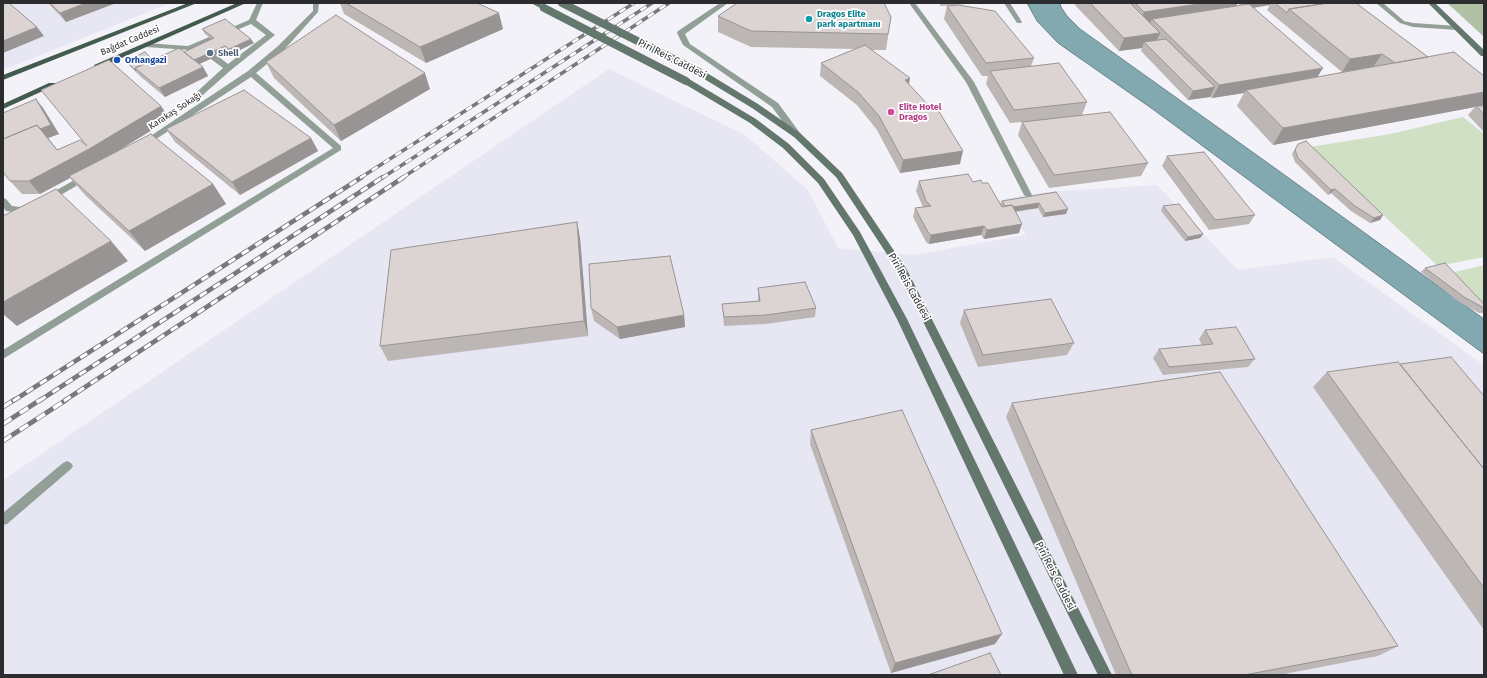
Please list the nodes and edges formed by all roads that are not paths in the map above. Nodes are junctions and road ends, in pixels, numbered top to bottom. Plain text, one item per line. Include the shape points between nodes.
1 (238, 3) edge
2 (243, 3) edge
3 (260, 3) edge
4 (316, 3) edge
5 (534, 3) edge
6 (562, 3) edge
7 (725, 3) edge
8 (912, 3) edge
9 (1007, 3) edge
10 (1379, 3) edge
11 (1431, 3) edge
12 (191, 4) edge
13 (229, 9) junction
14 (252, 21) junction
15 (1019, 22) dead end
16 (1457, 28) junction
17 (146, 45) junction
18 (196, 45) junction
19 (1484, 54) edge
20 (228, 68) junction
21 (91, 69) edge
22 (251, 74) junction
23 (3, 78) edge
24 (63, 81) edge
25 (193, 99) dead end
26 (3, 107) edge
27 (797, 135) junction
28 (139, 146) edge
29 (93, 173) edge
30 (1028, 195) edge
31 (3, 201) edge
32 (3, 355) edge
33 (67, 466) dead end
34 (3, 520) edge
35 (1071, 675) edge
36 (1105, 675) edge

1 - 13 main road
2 - 13 main road, Bağdat Caddesi
3 - 14 street
4 - 22 street, Karakaş Sokağı via 316,11 281,48
5 - 35 main road, Piri Reis Caddesi, bridge via 686,81 753,121 786,146 822,181 857,234 902,319
6 - 27 main road, Piri Reis Caddesi, bridge via 698,72
7 - 27 street via 681,33 687,45 775,105
8 - 30 street via 970,82
9 - 15 street
10 - 16 street via 1402,22 1413,26
11 - 16 main road
12 - 23 main road, Bağdat Caddesi
13 - 17 main road, Bağdat Caddesi
14 - 18 street
14 - 20 street via 271,35
16 - 19 main road
17 - 18 street via 189,48
17 - 21 main road, Bağdat Caddesi
18 - 20 street
20 - 25 street
22 - 28 street, Karakaş Sokağı
22 - 32 street via 338,148
24 - 26 main road
27 - 36 main road, Piri Reis Caddesi via 839,176 902,270
29 - 31 street via 40,204 20,210 9,209
33 - 34 street

